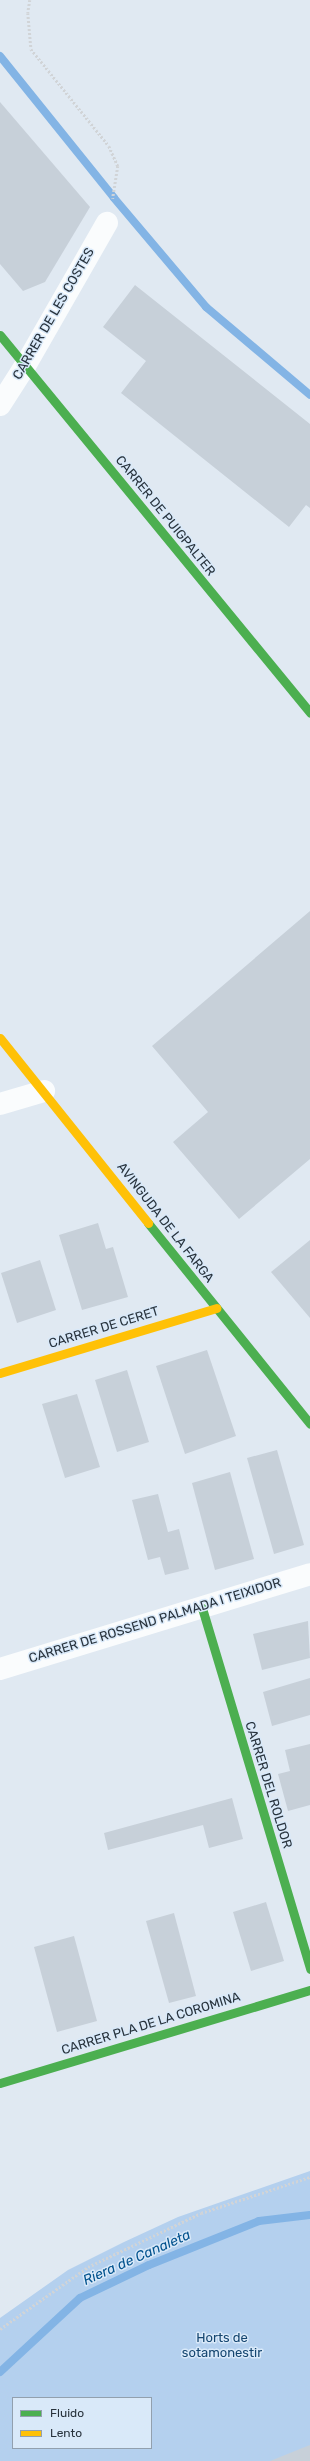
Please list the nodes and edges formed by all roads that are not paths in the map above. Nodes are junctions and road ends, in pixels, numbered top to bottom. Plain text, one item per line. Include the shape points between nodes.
1 (107, 223) road end
2 (0, 335) edge
3 (25, 366) junction
4 (0, 405) edge
5 (310, 713) edge
6 (0, 1038) edge
7 (44, 1090) junction
8 (0, 1104) edge
9 (216, 1308) junction
10 (0, 1373) edge
11 (310, 1424) edge
12 (310, 1574) edge
13 (202, 1608) junction
14 (0, 1669) edge
15 (310, 1969) edge
16 (310, 1990) edge
17 (0, 2083) edge

1 - 3 street, CARRER DE LES COSTES
2 - 3 street, CARRER DE PUIGPALTER
3 - 4 street, CARRER DE LES COSTES
3 - 5 street, CARRER DE PUIGPALTER
6 - 7 street, AVINGUDA DE LA FARGA
7 - 8 street
7 - 9 street, AVINGUDA DE LA FARGA
9 - 10 street, CARRER DE CERET
9 - 11 street, AVINGUDA DE LA FARGA
12 - 13 street, CARRER DE ROSSEND PALMADA I TEIXIDOR
13 - 14 street, CARRER DE ROSSEND PALMADA I TEIXIDOR
13 - 15 street, CARRER DEL ROLDOR
16 - 17 street, CARRER PLA DE LA COROMINA

